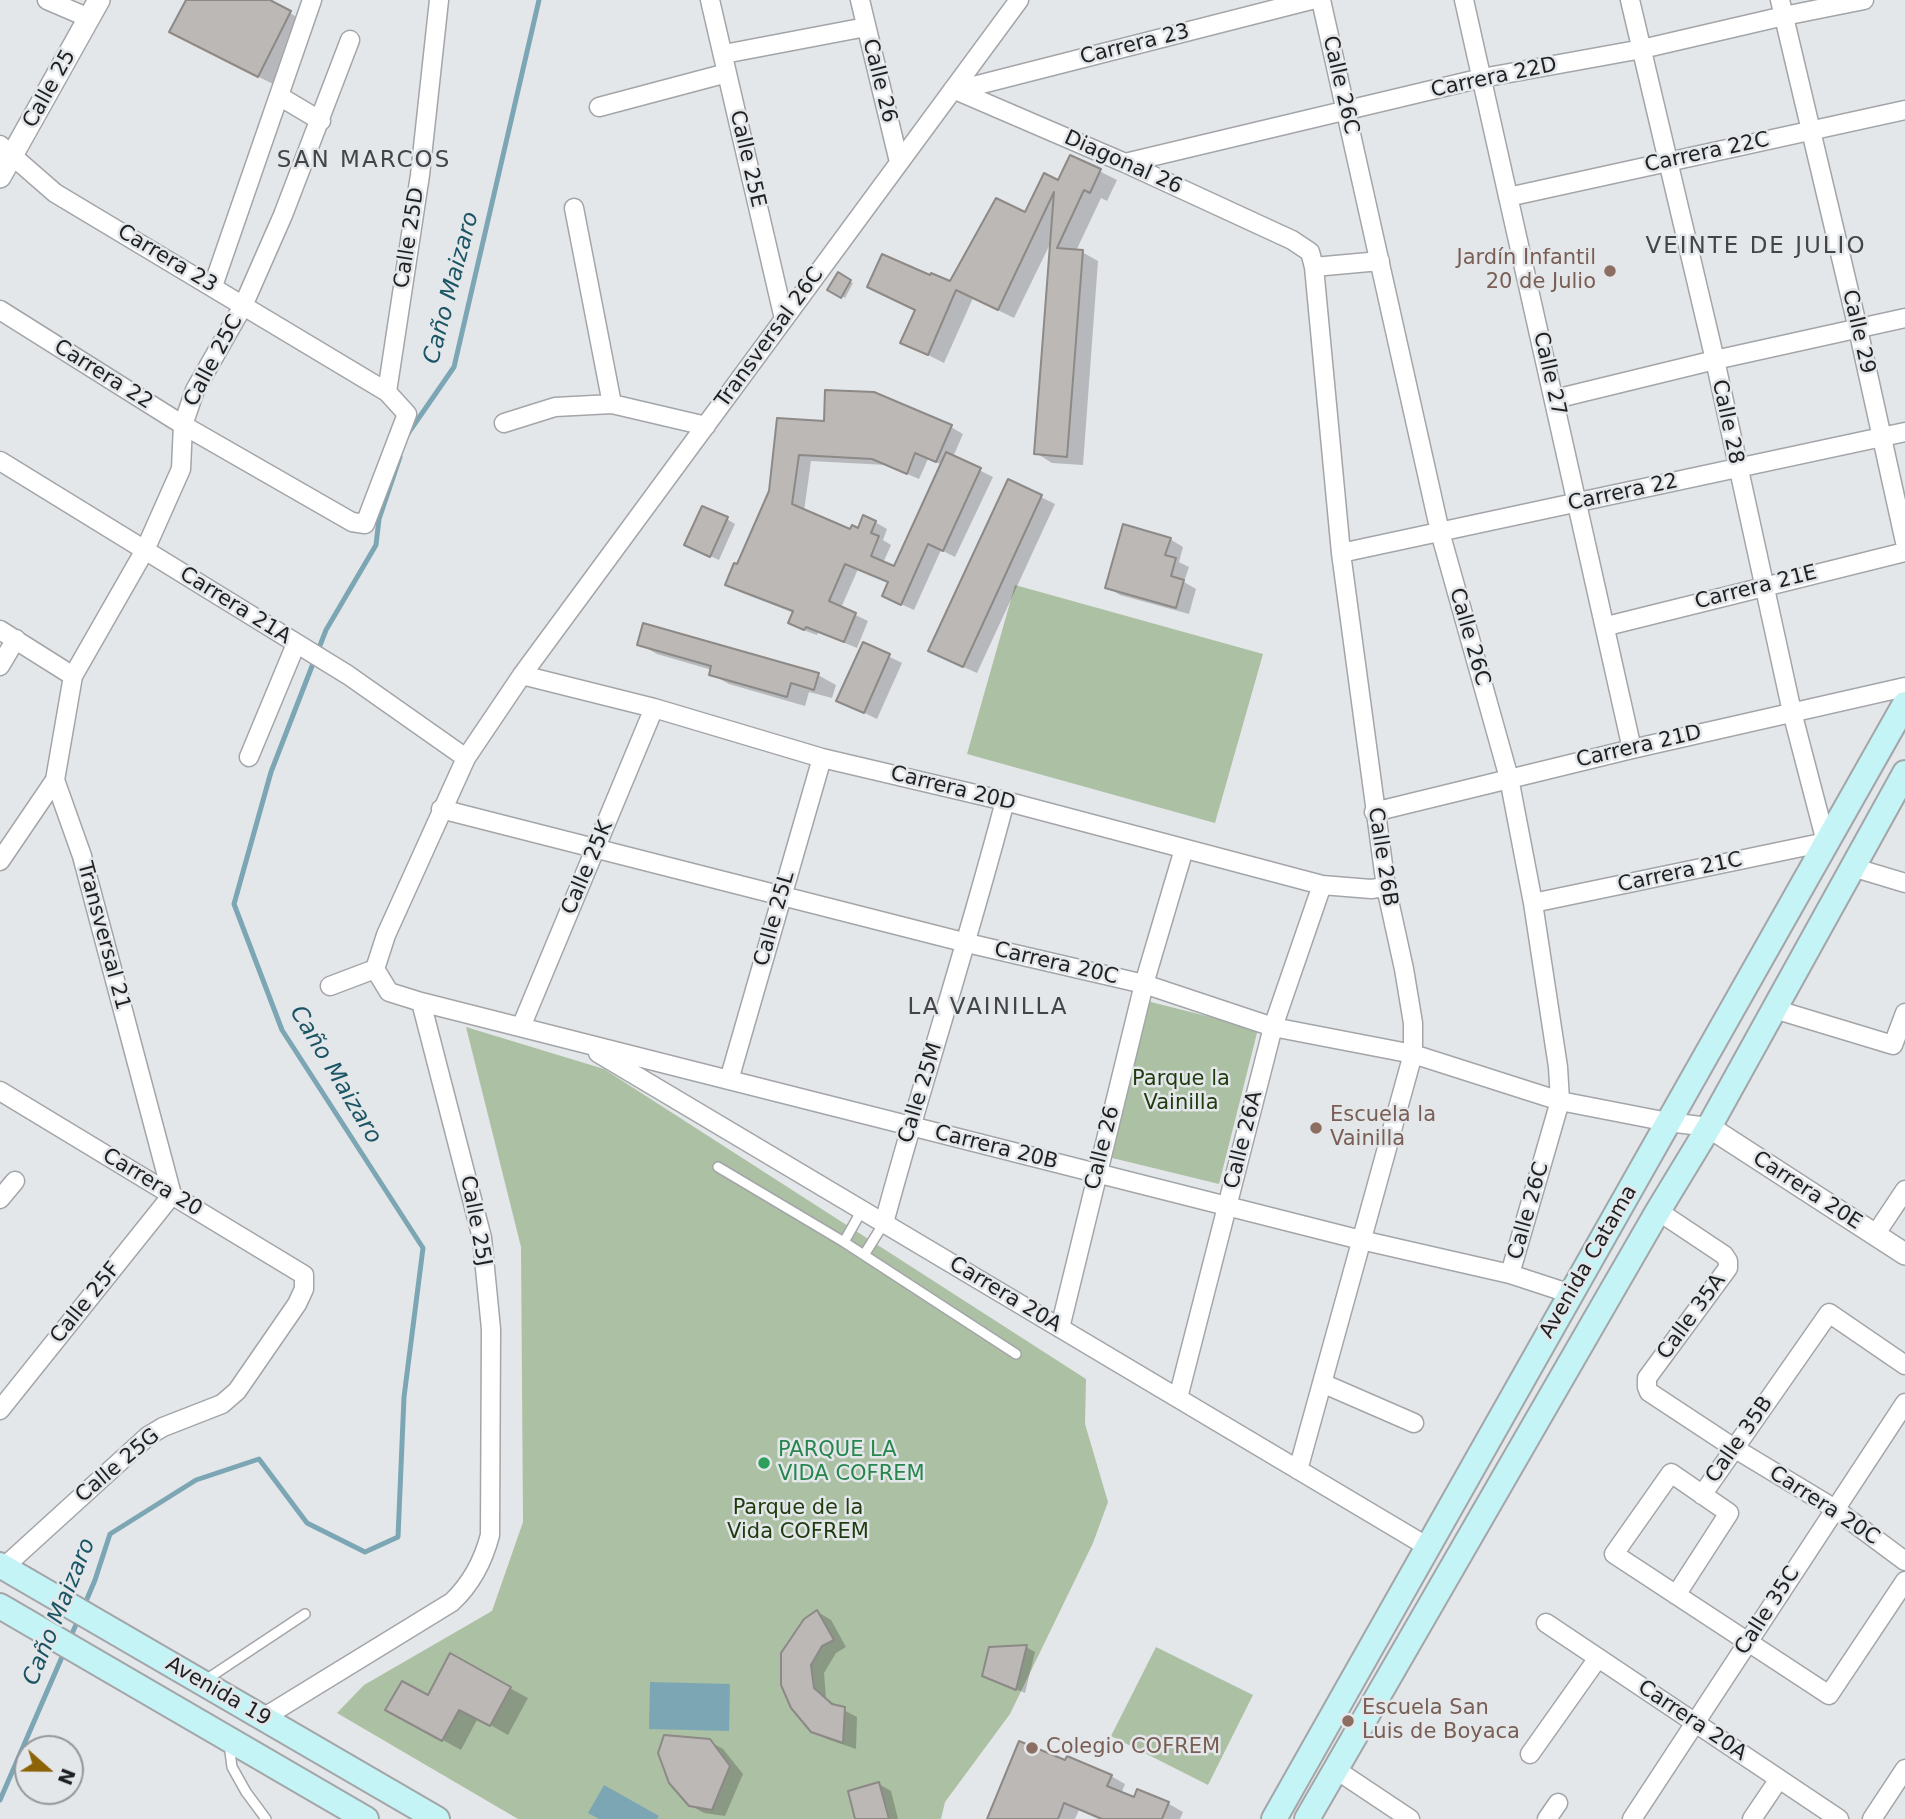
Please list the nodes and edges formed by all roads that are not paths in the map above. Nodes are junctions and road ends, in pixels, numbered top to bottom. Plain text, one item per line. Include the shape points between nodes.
1 (47, 0) edge
2 (312, 0) edge
3 (439, 0) edge
4 (710, 0) edge
5 (860, 0) edge
6 (1019, 0) edge
7 (1311, 0) edge
8 (1321, 0) edge
9 (1464, 0) edge
10 (1630, 0) edge
11 (1864, 0) edge
12 (1782, 8) edge
13 (94, 9) edge
14 (866, 27) junction
15 (350, 40) dead end
16 (1642, 49) junction
17 (724, 54) junction
18 (727, 73) junction
19 (1482, 78) junction
20 (956, 90) junction
21 (279, 96) junction
22 (599, 107) dead end
23 (1905, 110) edge
24 (1346, 111) junction
25 (321, 121) junction
26 (1811, 131) junction
27 (7, 150) edge
28 (899, 162) junction
29 (1668, 162) junction
30 (1125, 163) junction
31 (0, 177) edge
32 (1508, 197) junction
33 (575, 208) dead end
34 (1380, 261) junction
35 (1314, 267) junction
36 (213, 286) junction
37 (243, 306) junction
38 (0, 310) edge
39 (1905, 318) edge
40 (784, 319) junction
41 (1858, 329) junction
42 (1714, 360) junction
43 (387, 392) junction
44 (1555, 399) junction
45 (612, 404) junction
46 (504, 423) dead end
47 (183, 425) junction
48 (705, 426) junction
49 (1905, 432) edge
50 (1881, 437) junction
51 (0, 461) edge
52 (1737, 468) junction
53 (1577, 502) junction
54 (352, 522) joint
55 (1440, 532) junction
56 (1905, 542) edge
57 (145, 550) junction
58 (1905, 552) edge
59 (1341, 553) junction
60 (1766, 585) junction
61 (1606, 626) junction
62 (0, 630) edge
63 (16, 639) junction
64 (302, 647) junction
65 (0, 666) edge
66 (522, 675) junction
67 (73, 676) junction
68 (1905, 687) edge
69 (1905, 705) edge
70 (654, 708) junction
71 (1793, 712) junction
72 (1632, 749) junction
73 (249, 757) dead end
74 (466, 758) junction
75 (822, 758) junction
76 (1905, 773) edge
77 (1509, 778) junction
78 (55, 780) junction
79 (1005, 801) junction
80 (441, 809) junction
81 (1374, 812) junction
82 (1826, 842) junction
83 (597, 847) junction
84 (1184, 849) junction
85 (0, 861) edge
86 (1852, 867) junction
87 (1905, 883) edge
88 (1322, 885) junction
89 (1385, 887) junction
90 (781, 897) junction
91 (1533, 903) junction
92 (967, 943) junction
93 (375, 969) junction
94 (1144, 984) junction
95 (330, 986) dead end
96 (421, 1002) junction
97 (1774, 1009) junction
98 (1905, 1013) edge
99 (522, 1027) junction
100 (1273, 1027) junction
101 (582, 1044) junction
102 (1413, 1054) junction
103 (729, 1080) junction
104 (0, 1091) edge
105 (1560, 1101) junction
106 (1668, 1122) junction
107 (910, 1126) junction
108 (1709, 1127) junction
109 (718, 1167) dead end
110 (1097, 1173) junction
111 (16, 1181) dead end
112 (1905, 1190) edge
113 (172, 1195) junction
114 (0, 1199) edge
115 (1227, 1206) junction
116 (862, 1210) junction
117 (1658, 1211) junction
118 (884, 1223) junction
119 (1875, 1235) junction
120 (1361, 1240) junction
121 (844, 1242) junction
122 (1905, 1254) edge
123 (864, 1255) junction
124 (1510, 1274) junction
125 (304, 1275) joint
126 (1572, 1294) junction
127 (1060, 1328) junction
128 (1016, 1354) dead end
129 (1905, 1365) edge
130 (1647, 1378) joint
131 (1322, 1383) junction
132 (1178, 1398) junction
133 (1905, 1403) edge
134 (0, 1410) edge
135 (1414, 1423) dead end
136 (1734, 1448) junction
137 (1298, 1470) junction
138 (1702, 1495) junction
139 (1835, 1509) junction
140 (1428, 1547) junction
141 (1905, 1560) edge
142 (2, 1566) edge
143 (1905, 1581) edge
144 (1676, 1595) junction
145 (9, 1611) edge
146 (305, 1614) dead end
147 (1546, 1623) dead end
148 (1748, 1642) junction
149 (1598, 1658) junction
150 (202, 1683) junction
151 (263, 1718) junction
152 (1695, 1723) junction
153 (228, 1740) junction
154 (1530, 1754) dead end
155 (1335, 1769) junction
156 (1905, 1769) edge
157 (1779, 1779) junction
158 (1558, 1803) dead end
159 (266, 1819) edge
160 (366, 1819) edge
161 (437, 1819) edge
162 (1274, 1819) edge
163 (1307, 1819) edge
164 (1410, 1819) edge
165 (1547, 1819) edge
166 (1632, 1819) edge
167 (1752, 1819) edge
168 (1839, 1819) edge
169 (1872, 1819) edge

1 - 13 street
2 - 21 street, Calle 25C
3 - 43 street, Calle 25D via 420,175
4 - 17 street, Calle 25E
5 - 14 street, Calle 26
6 - 20 street, Transversal 26C
7 - 20 street, Carrera 23
8 - 24 street, Calle 26C
9 - 19 street, Calle 27
10 - 16 street, Calle 28
11 - 12 street, Carrera 22D
12 - 16 street, Carrera 22D
12 - 26 street, Calle 29
13 - 27 street, Calle 25
14 - 17 street
14 - 28 street, Calle 26
15 - 25 street, Calle 25C
16 - 19 street, Carrera 22D
16 - 29 street, Calle 28
17 - 18 street, Calle 25E
18 - 22 street
18 - 40 street, Calle 25E
19 - 24 street, Carrera 22D
19 - 32 street, Calle 27
20 - 28 street, Transversal 26C
20 - 30 street, Diagonal 26
21 - 25 street
21 - 36 street, Calle 25C
23 - 26 street, Carrera 22C
24 - 30 street, Carrera 22D
24 - 34 street, Calle 26C
25 - 37 street, Calle 25C
26 - 29 street, Carrera 22C
26 - 41 street, Calle 29
27 - 31 street, Calle 25
27 - 36 street, Carrera 23 via 55,193
28 - 40 street, Transversal 26C
29 - 32 street, Carrera 22C
29 - 42 street, Calle 28
30 - 35 street, Diagonal 26 via 1292,240 1310,252
32 - 44 street, Calle 27
33 - 45 street
34 - 35 street
34 - 55 street, Calle 26C
35 - 59 street, Calle 26B
36 - 37 street, Carrera 23
37 - 43 street, Carrera 23
37 - 47 street, Calle 25C via 195,390
38 - 47 street, Carrera 22
39 - 41 street
40 - 48 street, Transversal 26C
41 - 42 street
41 - 50 street, Calle 29
42 - 44 street
42 - 52 street, Calle 28
43 - 54 street, Carrera 23 via 407,414 365,524
44 - 53 street, Calle 27
45 - 46 street via 555,407
45 - 48 street
47 - 54 street, Carrera 22
47 - 57 street, Calle 25C via 181,469
48 - 66 street, Transversal 26C
49 - 50 street, Carrera 22
50 - 52 street, Carrera 22
50 - 56 street, Calle 29
51 - 57 street, Carrera 21A
52 - 53 street, Carrera 22
52 - 60 street, Calle 28
53 - 55 street, Carrera 22
53 - 61 street, Calle 27
55 - 59 street, Carrera 22
55 - 77 street, Calle 26C
57 - 64 street, Carrera 21A
57 - 67 street, Calle 25C
58 - 60 street, Carrera 21E
59 - 81 street, Calle 26B
60 - 61 street, Carrera 21E
60 - 71 street, Calle 28
61 - 72 street, Calle 27
62 - 63 street
63 - 65 street
63 - 67 street
64 - 73 street
64 - 74 street, Carrera 21A
66 - 70 street, Carrera 20D
66 - 74 street
67 - 78 street, Transversal 21
68 - 71 street, Carrera 21D
69 - 82 main road, Avenida Catama
70 - 75 street, Carrera 20D
70 - 83 street, Calle 25K
71 - 72 street, Carrera 21D
71 - 82 street, Calle 28
72 - 77 street, Carrera 21D
74 - 80 street
75 - 79 street, Carrera 20D
75 - 90 street, Calle 25L
76 - 86 main road, Avenida Catama
77 - 81 street, Carrera 21D
77 - 91 street, Calle 26C
78 - 85 street
78 - 113 street, Transversal 21 via 82,856
79 - 84 street, Carrera 20D
79 - 92 street, Calle 25M
80 - 83 street, Carrera 20C
80 - 93 street
81 - 89 street, Calle 26B
82 - 91 street, Carrera 21C
82 - 106 main road, Avenida Catama
83 - 90 street, Carrera 20C
83 - 99 street, Calle 25K
84 - 88 street, Carrera 20D
84 - 94 street, Calle 26
86 - 87 street
86 - 97 main road, Avenida Catama
88 - 89 street, Carrera 20D
88 - 100 street, Calle 26A
89 - 102 street, Calle 26B via 1413,1023
90 - 92 street, Carrera 20C
90 - 103 street, Calle 25L
91 - 105 street, Calle 26C
92 - 94 street, Carrera 20C
92 - 107 street, Calle 25M
93 - 95 street
93 - 96 street via 389,992
94 - 100 street, Carrera 20C
94 - 110 street, Calle 26
96 - 99 street, Carrera 20B
96 - 151 street, Calle 25J via 482,1238 491,1329 490,1535 473,1579 452,1602
97 - 98 street via 1894,1045
97 - 108 main road, Avenida Catama
99 - 101 street, Carrera 20B
100 - 102 street, Carrera 20C
100 - 115 street, Calle 26A
101 - 103 street, Carrera 20B
101 - 116 street, Carrera 20A
102 - 105 street, Carrera 20C
102 - 120 street, Calle 26B
103 - 107 street, Carrera 20B
104 - 113 street, Carrera 20
105 - 106 street, Carrera 20C
105 - 124 street, Calle 26C
106 - 108 street, Carrera 20C
106 - 126 main road, Avenida Catama
107 - 110 street, Carrera 20B
107 - 118 street, Calle 25M
108 - 117 main road, Avenida Catama
108 - 119 street, Carrera 20E
109 - 121 lane
110 - 115 street, Carrera 20B
110 - 127 street, Calle 26
111 - 114 street
112 - 119 street
113 - 125 street, Carrera 20
113 - 134 street, Calle 25F
115 - 120 street, Carrera 20B
115 - 132 street, Calle 26A
116 - 118 street, Carrera 20A
116 - 121 lane
117 - 130 street, Calle 35A via 1724,1255 1728,1268
117 - 155 main road, Avenida Catama
118 - 123 lane
118 - 127 street, Carrera 20A
119 - 122 street, Carrera 20E
120 - 124 street, Carrera 20B
120 - 131 street, Calle 26B
121 - 123 lane
123 - 128 lane
124 - 126 street, Carrera 20B
125 - 142 street, Calle 25G via 297,1304 237,1391 222,1404 148,1436
126 - 140 main road, Avenida Catama
127 - 132 street, Carrera 20A
129 - 136 street, Calle 35B via 1829,1313
130 - 136 street, Carrera 20C via 1649,1392
131 - 135 street
131 - 137 street, Calle 26B
132 - 137 street, Carrera 20A
133 - 139 street, Calle 35C
136 - 138 street, Calle 35B
136 - 139 street, Carrera 20C
137 - 140 street, Carrera 20A
138 - 144 street, Calle 35B via 1729,1513
138 - 144 street via 1671,1473 1614,1555
139 - 141 street, Carrera 20C
139 - 148 street, Calle 35C
140 - 162 main road, Avenida Catama
142 - 150 main road, Avenida 19
143 - 148 street via 1829,1695
144 - 148 street
145 - 153 main road, Avenida 19
146 - 150 lane
147 - 149 street, Carrera 20A
148 - 152 street, Calle 35C
149 - 152 street, Carrera 20A
149 - 154 street
150 - 151 main road, Avenida 19
151 - 161 main road, Avenida 19
152 - 157 street, Carrera 20A
152 - 166 street, Calle 35C
153 - 159 lane via 232,1768
153 - 160 main road, Avenida 19
155 - 163 main road, Avenida Catama
155 - 164 street
156 - 169 street
157 - 167 street
157 - 168 street, Carrera 20A
158 - 165 street

